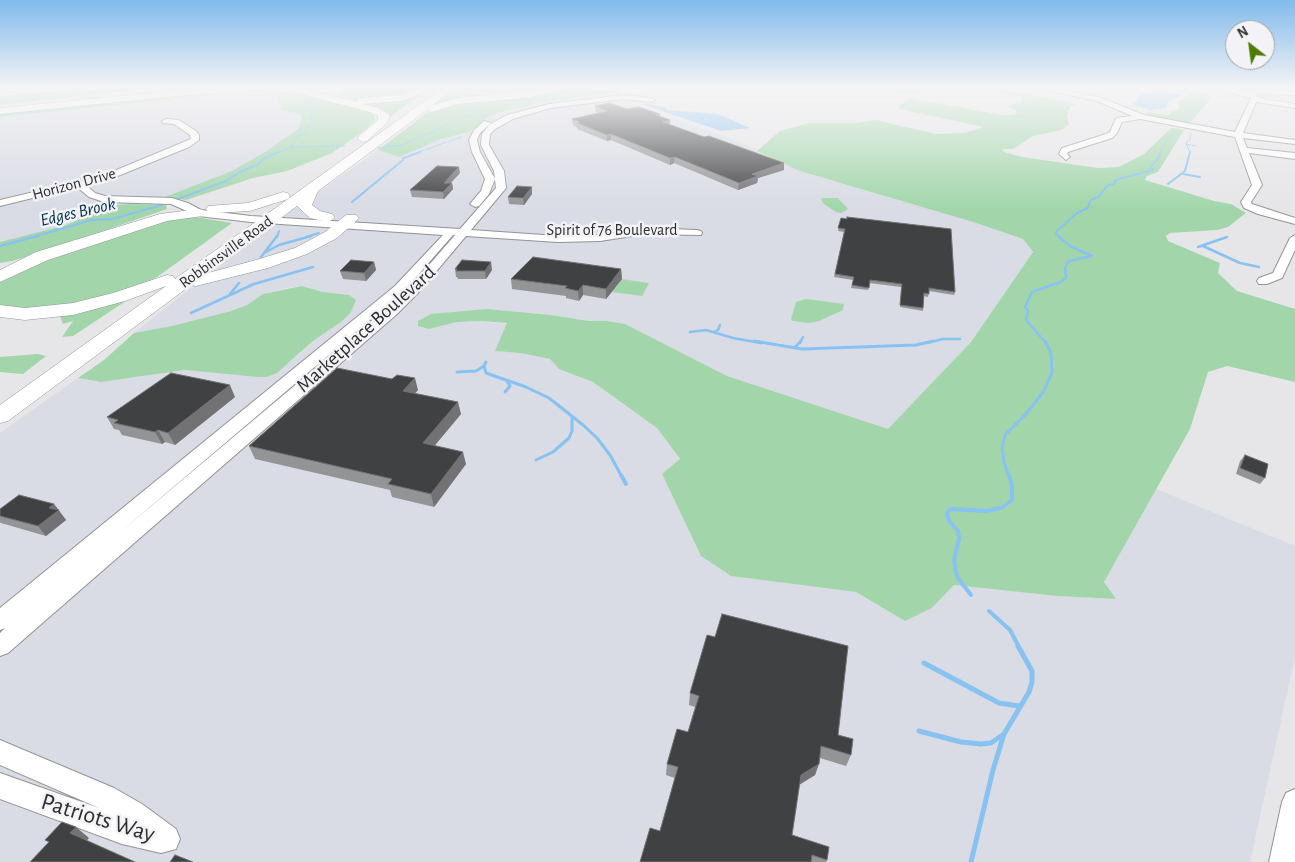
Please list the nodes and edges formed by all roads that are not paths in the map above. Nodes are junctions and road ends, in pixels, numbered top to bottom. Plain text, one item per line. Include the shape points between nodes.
1 (184, 127) edge
2 (376, 127) edge
3 (381, 127) edge
4 (397, 127) edge
5 (482, 127) edge
6 (492, 127) edge
7 (1116, 127) edge
8 (1198, 127) edge
9 (1241, 127) edge
10 (1239, 134) junction
11 (1295, 141) edge
12 (351, 149) junction
13 (1244, 150) junction
14 (1295, 156) edge
15 (1066, 157) dead end
16 (85, 184) junction
17 (311, 190) junction
18 (283, 196) junction
19 (124, 199) joint
20 (0, 203) edge
21 (200, 210) junction
22 (264, 216) junction
23 (327, 217) junction
24 (1295, 221) edge
25 (347, 222) junction
26 (460, 229) junction
27 (1295, 238) edge
28 (0, 277) edge
29 (1263, 281) dead end
30 (168, 287) junction
31 (0, 310) edge
32 (0, 399) edge
33 (0, 416) edge
34 (0, 621) edge
35 (0, 646) edge
36 (0, 752) edge
37 (0, 786) edge
38 (1295, 802) edge
39 (1283, 862) edge

1 - 16 street, Horizon Drive via 195,135 195,140
2 - 12 highway
3 - 12 highway, Robbinsville Road
4 - 17 highway, Robbinsville Road
5 - 26 street, Marketplace Boulevard via 473,140 490,179 486,192
6 - 26 street, Marketplace Boulevard via 484,140 499,171 501,188
7 - 15 street via 1109,136 1065,150 1063,154
8 - 10 street
9 - 10 street
10 - 11 street
10 - 13 street
12 - 18 highway, Robbinsville Road
13 - 14 street
13 - 24 street via 1256,185 1247,199 1248,206
16 - 19 street via 92,195
16 - 20 street, Horizon Drive
17 - 22 highway, Robbinsville Road
17 - 23 highway via 304,206 315,215
18 - 21 highway via 241,208
18 - 22 highway, Robbinsville Road
19 - 21 street via 172,202
21 - 22 street
21 - 22 street
21 - 28 highway via 165,217 60,251 20,265
22 - 23 street, Spirit of 76 Boulevard
22 - 25 street, Spirit of 76 Boulevard
22 - 30 highway, Robbinsville Road
23 - 25 street, Spirit of 76 Boulevard
25 - 26 street, Spirit of 76 Boulevard
25 - 30 highway via 301,251
26 - 26 street, Spirit of 76 Boulevard via 572,240 646,231 697,234 658,228 594,233
26 - 34 street, Marketplace Boulevard via 399,289
26 - 35 street, Marketplace Boulevard via 432,271 392,311
27 - 29 street via 1278,275
30 - 31 highway via 73,309 24,314
30 - 32 highway, Robbinsville Road
30 - 33 highway, Robbinsville Road
36 - 37 street, Patriots Way via 105,797 133,813 166,839 122,830
38 - 39 street

